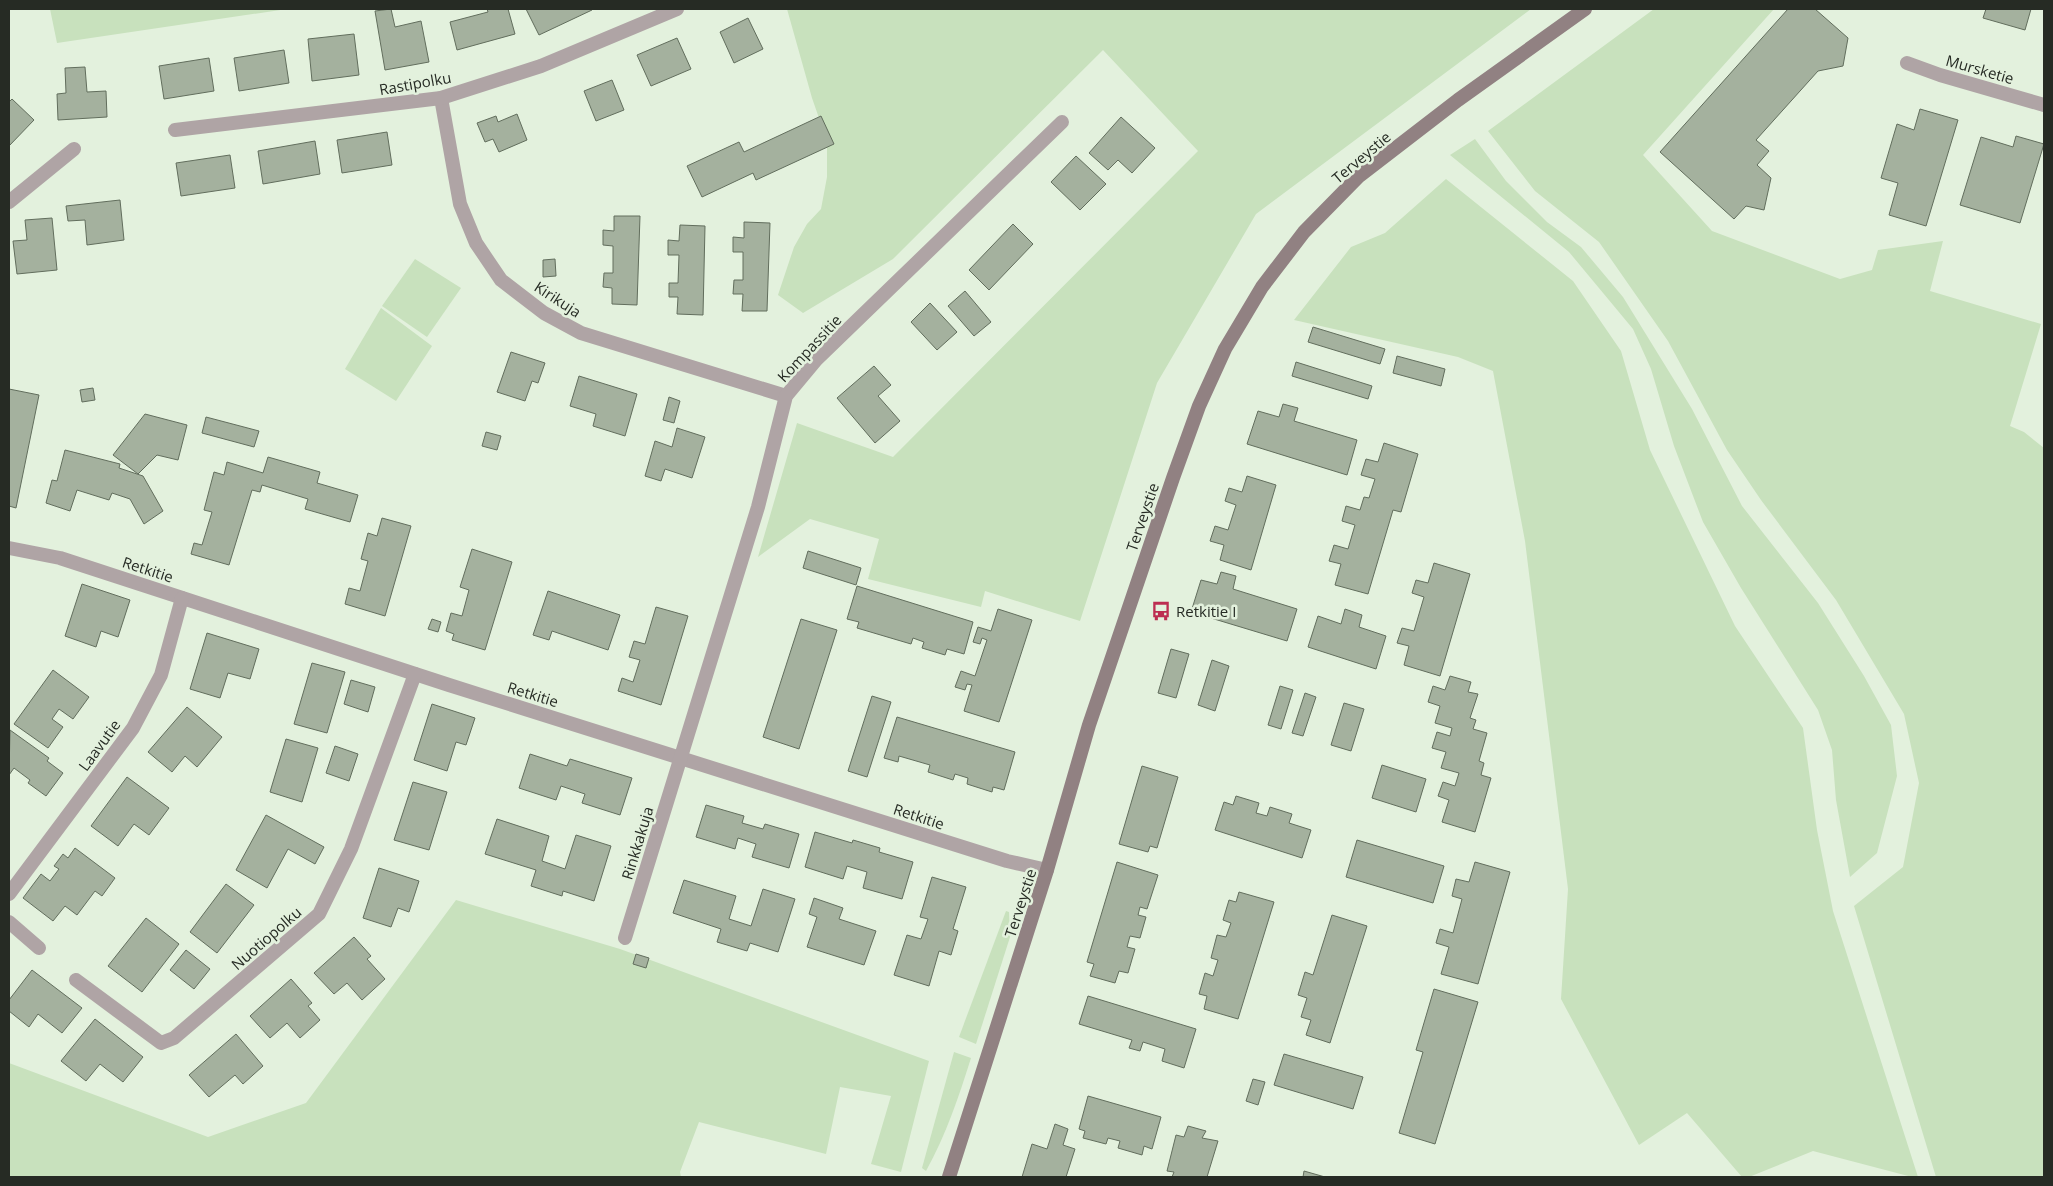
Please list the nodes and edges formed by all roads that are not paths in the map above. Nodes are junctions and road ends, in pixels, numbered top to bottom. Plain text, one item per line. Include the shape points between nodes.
1 (677, 9) edge
2 (1585, 9) edge
3 (1907, 63) dead end
4 (441, 98) junction
5 (2044, 105) edge
6 (1062, 122) dead end
7 (175, 130) dead end
8 (74, 149) dead end
9 (9, 202) edge
10 (786, 396) junction
11 (9, 548) edge
12 (182, 598) junction
13 (415, 674) junction
14 (680, 758) junction
15 (1047, 870) junction
16 (9, 894) edge
17 (9, 922) edge
18 (625, 938) dead end
19 (39, 948) dead end
20 (76, 980) dead end
21 (949, 1177) edge

1 - 4 street, Rastipolku via 541,66
2 - 15 main road, Terveystie via 1358,177 1304,232 1262,287 1225,349 1199,406 1089,725
3 - 5 street, Mursketie
4 - 7 street, Rastipolku
4 - 10 street, Kirikuja via 460,204 476,243 502,280 544,313 581,333
6 - 10 street, Kompassitie via 816,360
8 - 9 street
10 - 14 street, Kompassitie via 758,507
11 - 12 street, Retkitie via 60,558
12 - 13 street, Retkitie
12 - 16 street, Laavutie via 161,675 133,728
13 - 14 street, Retkitie
13 - 20 street, Nuotiopolku via 351,849 319,914 174,1038 161,1043
14 - 15 street, Retkitie via 1006,862
14 - 18 street, Rinkkakuja
15 - 21 main road, Terveystie
17 - 19 street

